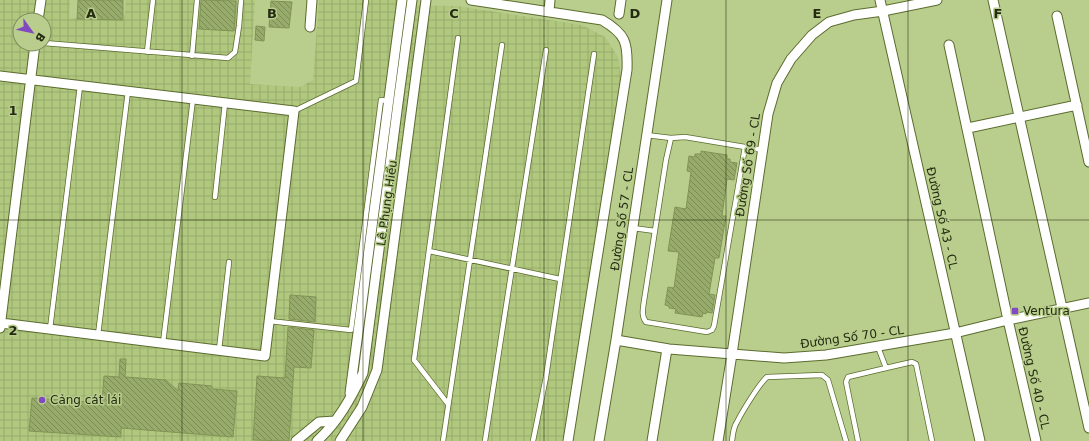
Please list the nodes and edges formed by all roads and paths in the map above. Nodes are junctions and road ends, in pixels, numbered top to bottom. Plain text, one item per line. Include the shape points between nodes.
1 (41, 0) edge
2 (153, 0) edge
3 (197, 0) edge
4 (241, 0) edge
5 (312, 0) edge
6 (366, 0) edge
7 (402, 0) edge
8 (412, 0) edge
9 (421, 0) edge
10 (426, 0) edge
11 (470, 0) edge
12 (550, 0) edge
13 (621, 0) edge
14 (666, 0) edge
15 (880, 0) edge
16 (937, 0) edge
17 (993, 0) edge
18 (486, 1) edge
19 (883, 11) junction
20 (39, 12) edge
21 (549, 12) junction
22 (619, 14) dead end
23 (1057, 16) dead end
24 (310, 27) dead end
25 (458, 38) dead end
26 (52, 44) edge
27 (502, 45) dead end
28 (950, 45) dead end
29 (546, 50) dead end
30 (35, 52) edge
31 (147, 52) junction
32 (594, 54) dead end
33 (192, 56) junction
34 (0, 76) edge
35 (31, 80) junction
36 (80, 86) junction
37 (128, 91) junction
38 (193, 99) junction
39 (393, 102) junction
40 (225, 103) junction
41 (410, 105) junction
42 (1077, 105) junction
43 (294, 111) junction
44 (1019, 117) junction
45 (968, 128) junction
46 (646, 135) junction
47 (671, 138) junction
48 (745, 147) junction
49 (763, 150) junction
50 (1089, 162) edge
51 (215, 197) dead end
52 (633, 228) junction
53 (655, 231) junction
54 (428, 251) junction
55 (470, 260) junction
56 (229, 262) dead end
57 (512, 269) junction
58 (560, 279) junction
59 (1089, 303) edge
60 (1062, 310) junction
61 (1008, 320) junction
62 (270, 321) junction
63 (0, 326) edge
64 (50, 329) junction
65 (955, 333) junction
66 (98, 335) junction
67 (616, 340) junction
68 (163, 343) junction
69 (878, 347) junction
70 (667, 349) junction
71 (219, 350) junction
72 (732, 354) junction
73 (886, 368) junction
74 (448, 404) junction
75 (335, 421) junction
76 (1089, 428) edge
77 (296, 441) edge
78 (317, 441) edge
79 (340, 441) edge
80 (443, 441) edge
81 (486, 441) edge
82 (533, 441) edge
83 (568, 441) edge
84 (599, 441) edge
85 (652, 441) edge
86 (718, 441) edge
87 (732, 441) edge
88 (846, 441) edge
89 (858, 441) edge
90 (932, 441) edge
91 (980, 441) edge
92 (1036, 441) edge

1 - 20 street
2 - 31 lane
3 - 33 lane
4 - 33 lane via 235,52 232,56 223,59
5 - 24 street
6 - 43 lane via 356,82
7 - 39 street, Lê Phụng Hiểu
8 - 39 street, Lê Phụng Hiểu
9 - 41 street, Lê Phụng Hiểu
10 - 41 street, Lê Phụng Hiểu
11 - 18 street
12 - 21 street
13 - 22 street
14 - 46 street, Đường Số 57 - CL
15 - 19 street, Đường Số 43 - CL
16 - 19 street, Đường Số 69 - CL
17 - 44 street
18 - 21 street
19 - 49 street, Đường Số 69 - CL via 830,22 812,36 791,59 777,83 768,114
19 - 65 street, Đường Số 43 - CL
21 - 83 street via 602,20 613,26 624,38 628,52 628,70
23 - 42 street
25 - 54 lane
26 - 31 lane
27 - 55 lane
28 - 45 street, Đường Số 40 - CL
29 - 57 lane
30 - 35 street
31 - 33 lane
32 - 58 lane
34 - 35 street
35 - 36 street
35 - 63 street
36 - 37 street
36 - 64 lane
37 - 38 street
37 - 66 lane
38 - 40 street
38 - 68 lane
39 - 41 street
39 - 62 lane via 381,100 351,330
39 - 75 street, Lê Phụng Hiểu via 363,373 349,402
40 - 43 street
40 - 51 lane
41 - 79 street, Lê Phụng Hiểu via 377,370 362,407
42 - 44 street
42 - 50 street
43 - 62 street
44 - 45 street
44 - 60 street
45 - 61 street, Đường Số 40 - CL
46 - 47 lane
46 - 52 street, Đường Số 57 - CL
47 - 48 lane via 685,137
47 - 53 lane
48 - 49 lane
48 - 53 lane via 712,330 707,332 663,325 646,322 643,319
49 - 72 street, Đường Số 69 - CL
52 - 53 lane
52 - 67 street, Đường Số 57 - CL
54 - 55 lane
54 - 74 lane via 414,360
55 - 57 lane
55 - 74 lane
56 - 71 lane
57 - 58 lane
57 - 81 lane
58 - 82 lane via 546,377
59 - 60 street, Đường Số 70 - CL
60 - 61 street, Đường Số 70 - CL
60 - 76 street
61 - 65 street, Đường Số 70 - CL
61 - 92 street, Đường Số 40 - CL
62 - 71 street via 265,356
63 - 64 street
64 - 66 street
65 - 69 street, Đường Số 70 - CL
65 - 91 street, Đường Số 43 - CL
66 - 68 street
67 - 70 street, Đường Số 70 - CL
67 - 84 street, Đường Số 57 - CL
68 - 71 street
69 - 72 street, Đường Số 70 - CL via 826,356 784,358
69 - 73 lane
70 - 72 street, Đường Số 70 - CL
70 - 85 street
72 - 86 street, Đường Số 69 - CL
73 - 89 lane via 847,379
73 - 90 lane via 912,362 916,364
74 - 80 lane
75 - 77 street via 318,422
75 - 78 street, Lê Phụng Hiểu
87 - 88 lane via 736,423 767,377 822,375 828,380

